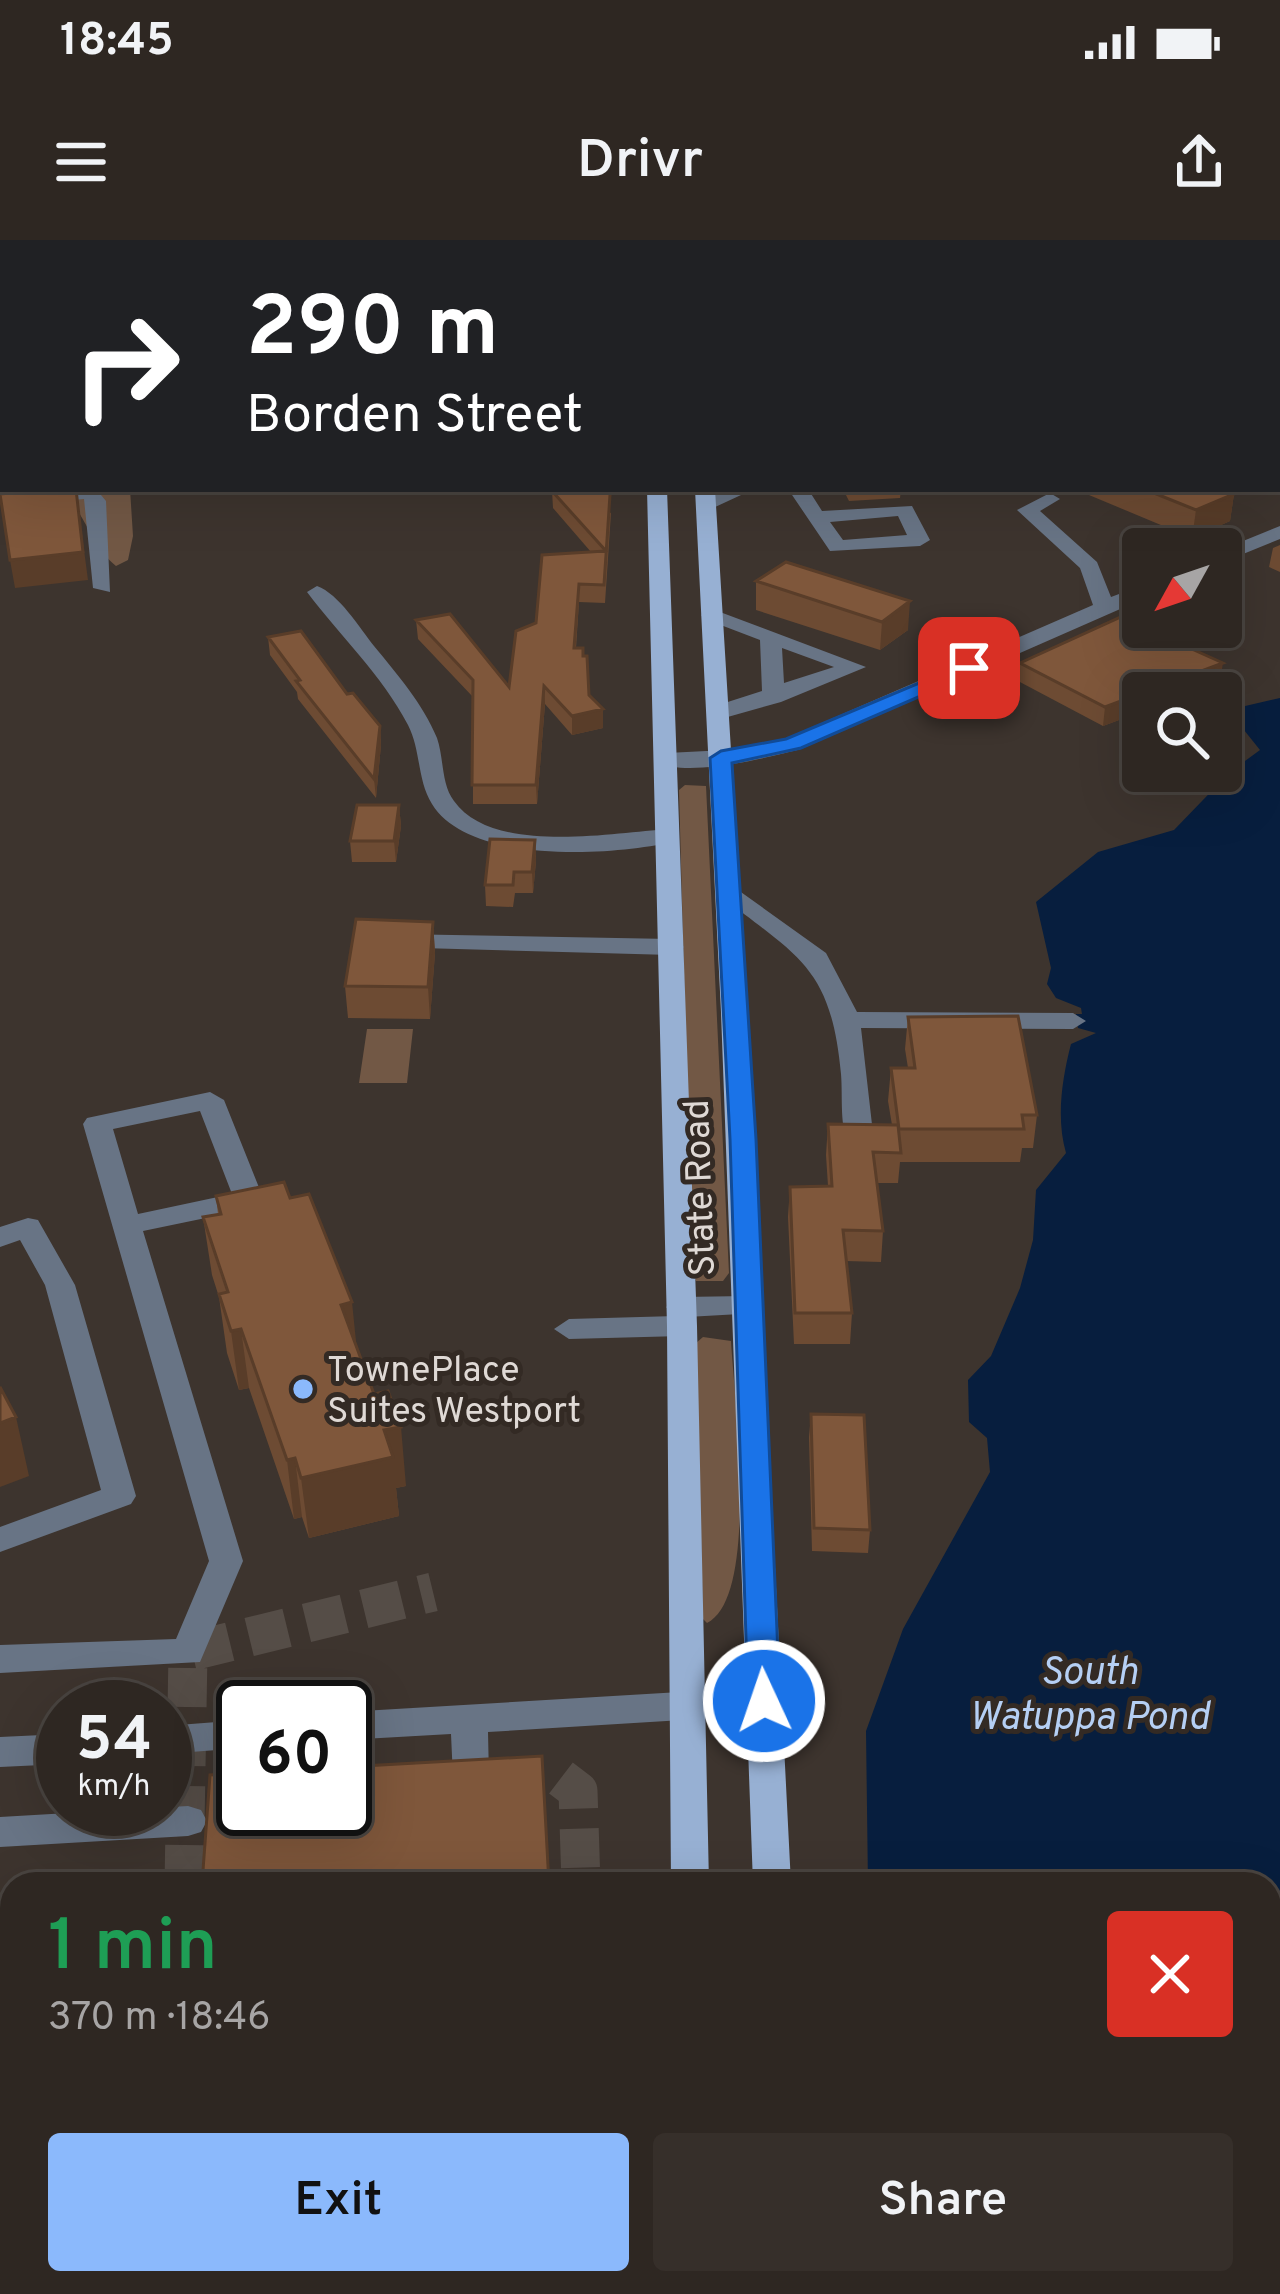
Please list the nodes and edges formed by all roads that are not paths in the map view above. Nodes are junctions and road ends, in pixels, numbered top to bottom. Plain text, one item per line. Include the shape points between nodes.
1 (38, 492) edge
2 (657, 492) edge
3 (801, 492) edge
4 (705, 497) edge
5 (1050, 499) dead end
6 (817, 518) dead end
7 (1280, 532) edge
8 (1242, 548) edge
9 (103, 588) dead end
10 (317, 592) dead end
11 (1122, 600) edge
12 (1104, 608) junction
13 (712, 614) junction
14 (771, 635) junction
15 (773, 697) junction
16 (717, 713) junction
17 (721, 758) junction
18 (667, 760) junction
19 (668, 836) junction
20 (731, 892) junction
21 (378, 941) edge
22 (671, 946) junction
23 (848, 1020) junction
24 (1073, 1021) dead end
25 (860, 1142) edge
26 (130, 1225) junction
27 (0, 1237) edge
28 (747, 1306) junction
29 (681, 1317) junction
30 (569, 1329) dead end
31 (0, 1540) edge
32 (0, 1659) edge
33 (764, 1701) junction
34 (689, 1706) junction
35 (469, 1717) junction
36 (372, 1724) edge
37 (36, 1750) edge
38 (0, 1752) edge
39 (471, 1778) edge
40 (36, 1830) edge
41 (0, 1832) edge
42 (689, 1872) edge
43 (771, 1872) edge

1 - 9 street via 89,493 96,501
2 - 18 main road, State Road
3 - 6 street
4 - 13 main road, State Road
5 - 12 street via 1027,510 1090,566
7 - 8 street
10 - 19 street via 426,740 437,791 466,826 497,839
11 - 12 street
12 - 17 street via 793,743
13 - 14 street
13 - 16 main road, State Road
14 - 15 street
14 - 15 street via 855,668
15 - 16 street
16 - 17 main road, State Road
17 - 18 street
17 - 20 main road, State Road
18 - 19 main road, State Road
19 - 22 main road, State Road
20 - 23 street via 825,969
20 - 28 main road, State Road
21 - 22 street
22 - 29 main road, State Road
23 - 24 street
23 - 25 street
26 - 26 street via 97,1124 210,1100 249,1200
26 - 32 street via 226,1561 188,1652
27 - 31 street via 28,1228 60,1285 119,1496
28 - 29 street
28 - 33 main road, State Road
29 - 30 street
29 - 34 main road, State Road
33 - 34 street
33 - 43 main road, State Road
34 - 35 street
34 - 42 main road, State Road
35 - 36 street
35 - 39 street
37 - 38 street
40 - 41 street

